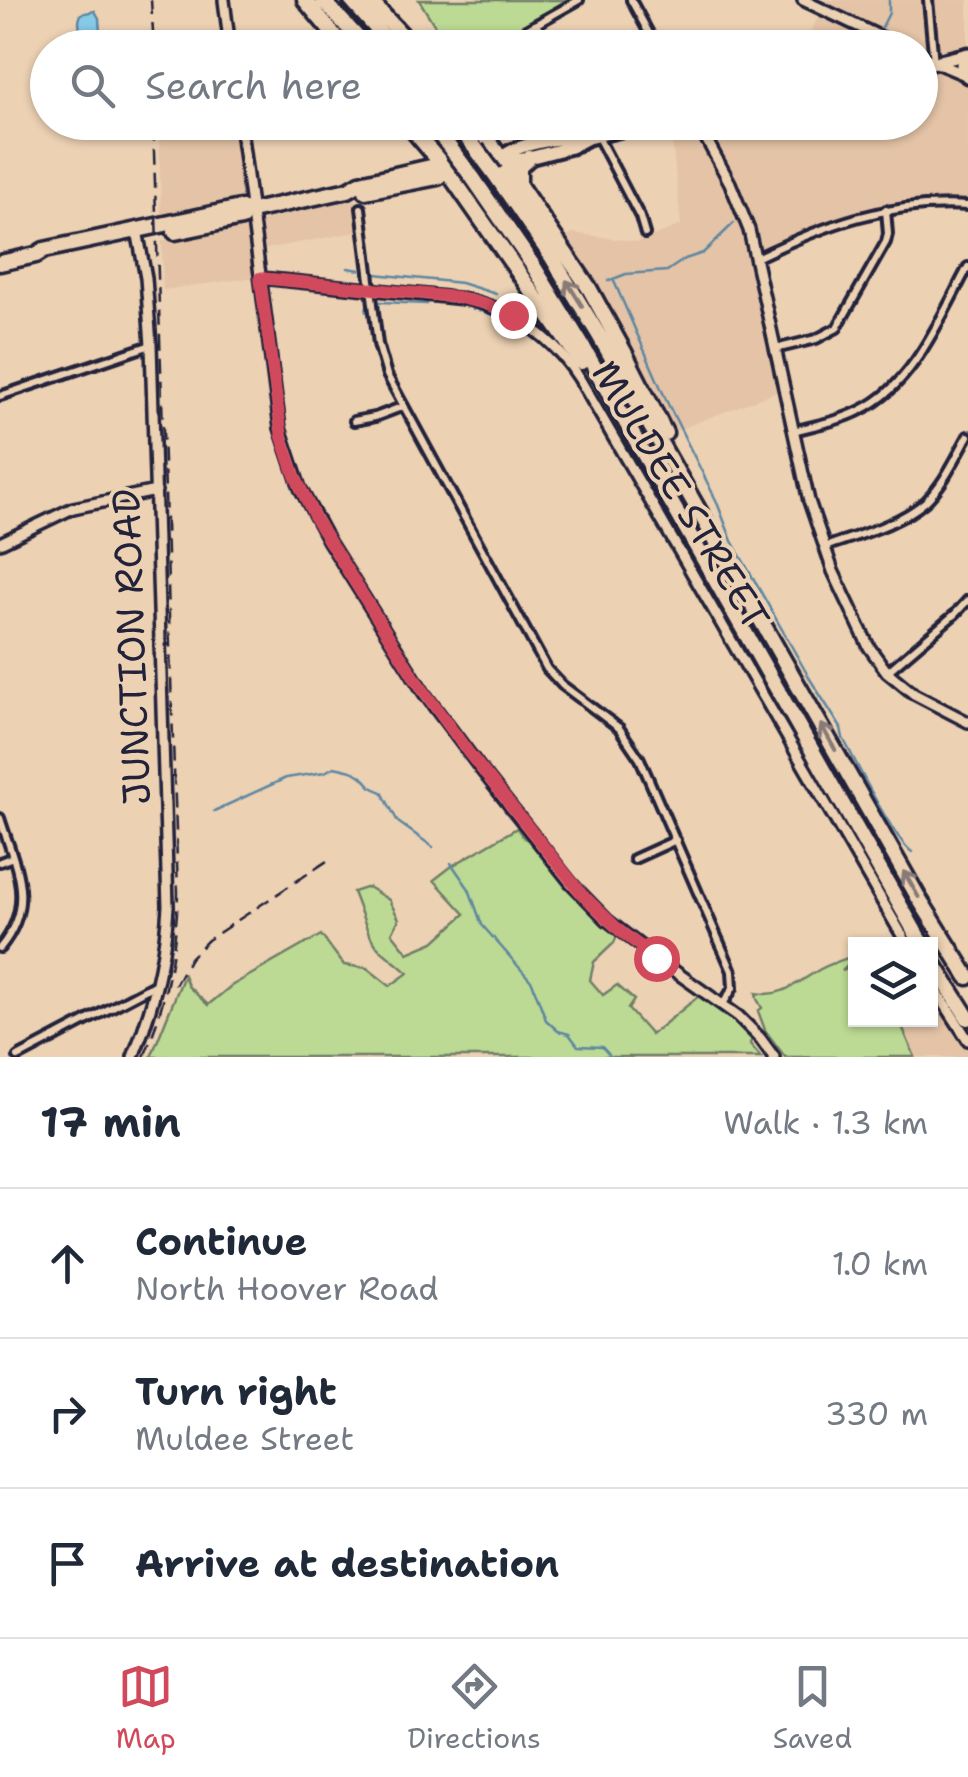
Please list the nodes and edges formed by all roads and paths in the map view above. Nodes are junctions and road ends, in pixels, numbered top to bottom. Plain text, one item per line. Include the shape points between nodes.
1 (224, 0) edge
2 (305, 0) edge
3 (322, 0) edge
4 (350, 0) edge
5 (368, 0) edge
6 (381, 0) edge
7 (578, 0) edge
8 (631, 0) edge
9 (803, 0) edge
10 (928, 0) edge
11 (536, 24) junction
12 (228, 30) edge
13 (330, 30) edge
14 (350, 30) edge
15 (378, 30) edge
16 (399, 30) edge
17 (404, 30) edge
18 (526, 30) edge
19 (539, 30) edge
20 (647, 30) edge
21 (867, 30) edge
22 (928, 30) edge
23 (968, 55) edge
24 (938, 62) edge
25 (938, 67) edge
26 (967, 76) edge
27 (242, 140) edge
28 (421, 140) edge
29 (444, 140) edge
30 (470, 140) edge
31 (488, 140) edge
32 (555, 140) edge
33 (586, 140) edge
34 (594, 140) edge
35 (706, 140) edge
36 (425, 145) junction
37 (501, 158) junction
38 (529, 158) junction
39 (420, 169) junction
40 (446, 169) junction
41 (519, 182) junction
42 (352, 190) junction
43 (968, 206) edge
44 (361, 208) dead end
45 (886, 210) junction
46 (252, 211) junction
47 (645, 234) dead end
48 (138, 235) junction
49 (756, 258) junction
50 (0, 263) edge
51 (968, 267) edge
52 (260, 278) junction
53 (371, 289) junction
54 (151, 344) junction
55 (775, 349) junction
56 (0, 396) edge
57 (404, 406) junction
58 (354, 421) dead end
59 (793, 431) junction
60 (968, 436) edge
61 (638, 444) junction
62 (156, 490) junction
63 (710, 528) junction
64 (0, 544) edge
65 (824, 548) junction
66 (968, 600) edge
67 (887, 672) junction
68 (968, 722) edge
69 (0, 818) edge
70 (676, 840) junction
71 (13, 857) junction
72 (634, 859) dead end
73 (0, 862) edge
74 (903, 937) edge
75 (918, 937) edge
76 (947, 944) junction
77 (0, 948) edge
78 (968, 967) edge
79 (938, 969) edge
80 (938, 971) edge
81 (968, 976) edge
82 (157, 983) junction
83 (938, 993) edge
84 (722, 1004) junction
85 (968, 1010) edge
86 (968, 1018) edge
87 (968, 1040) edge
88 (18, 1057) edge
89 (133, 1057) edge
90 (774, 1057) edge

1 - 12 street
2 - 13 highway
3 - 14 highway
4 - 15 highway
5 - 16 highway
6 - 17 highway
7 - 11 street
8 - 20 street
9 - 21 street
10 - 22 street
11 - 18 street
11 - 19 street
23 - 24 main road
23 - 26 main road via 962,65
25 - 26 street
27 - 46 street
28 - 36 highway
29 - 61 highway, bridge via 542,280
63 -> 30 highway, bridge via 576,296
31 - 37 highway
32 - 37 main road
33 - 38 main road
34 - 47 street
35 - 49 street via 738,200
36 - 39 highway via 428,156
36 - 40 highway
37 - 38 main road
37 - 40 highway
37 - 41 highway
38 - 41 highway via 519,167
39 - 40 highway
39 - 42 highway
40 - 42 highway via 438,177
40 - 61 highway
41 - 63 highway via 612,329
42 - 46 highway
43 - 45 street
44 - 53 street
45 - 49 street via 832,224
45 - 55 street via 886,242 841,324 824,336
46 - 48 highway
46 - 52 street
48 - 50 highway
48 - 54 street, JUNCTION ROAD
49 - 55 street
51 - 59 street via 914,364 890,391 856,413
52 - 53 street, MULDEE STREET
52 - 84 street via 280,425 295,476 402,659 587,900
53 - 57 street via 382,364
53 - 74 street, MULDEE STREET via 495,307 539,332 570,364
54 - 56 street
54 - 62 street, JUNCTION ROAD
55 - 59 street
57 - 58 street
57 - 70 street via 541,660 628,738
59 - 65 street
60 - 65 street via 925,502
61 - 75 highway
62 - 64 street via 73,508
62 - 82 street, JUNCTION ROAD via 168,888
76 -> 63 highway
65 - 67 street
66 - 67 street
67 - 68 street
69 - 71 street
70 - 72 street
70 - 84 street via 732,971 733,988
71 - 73 street
71 - 77 street via 21,902
76 - 78 highway
76 - 81 highway
79 - 85 highway
80 - 86 highway
82 - 88 street
82 - 89 street, JUNCTION ROAD
83 - 87 street
84 - 90 street

